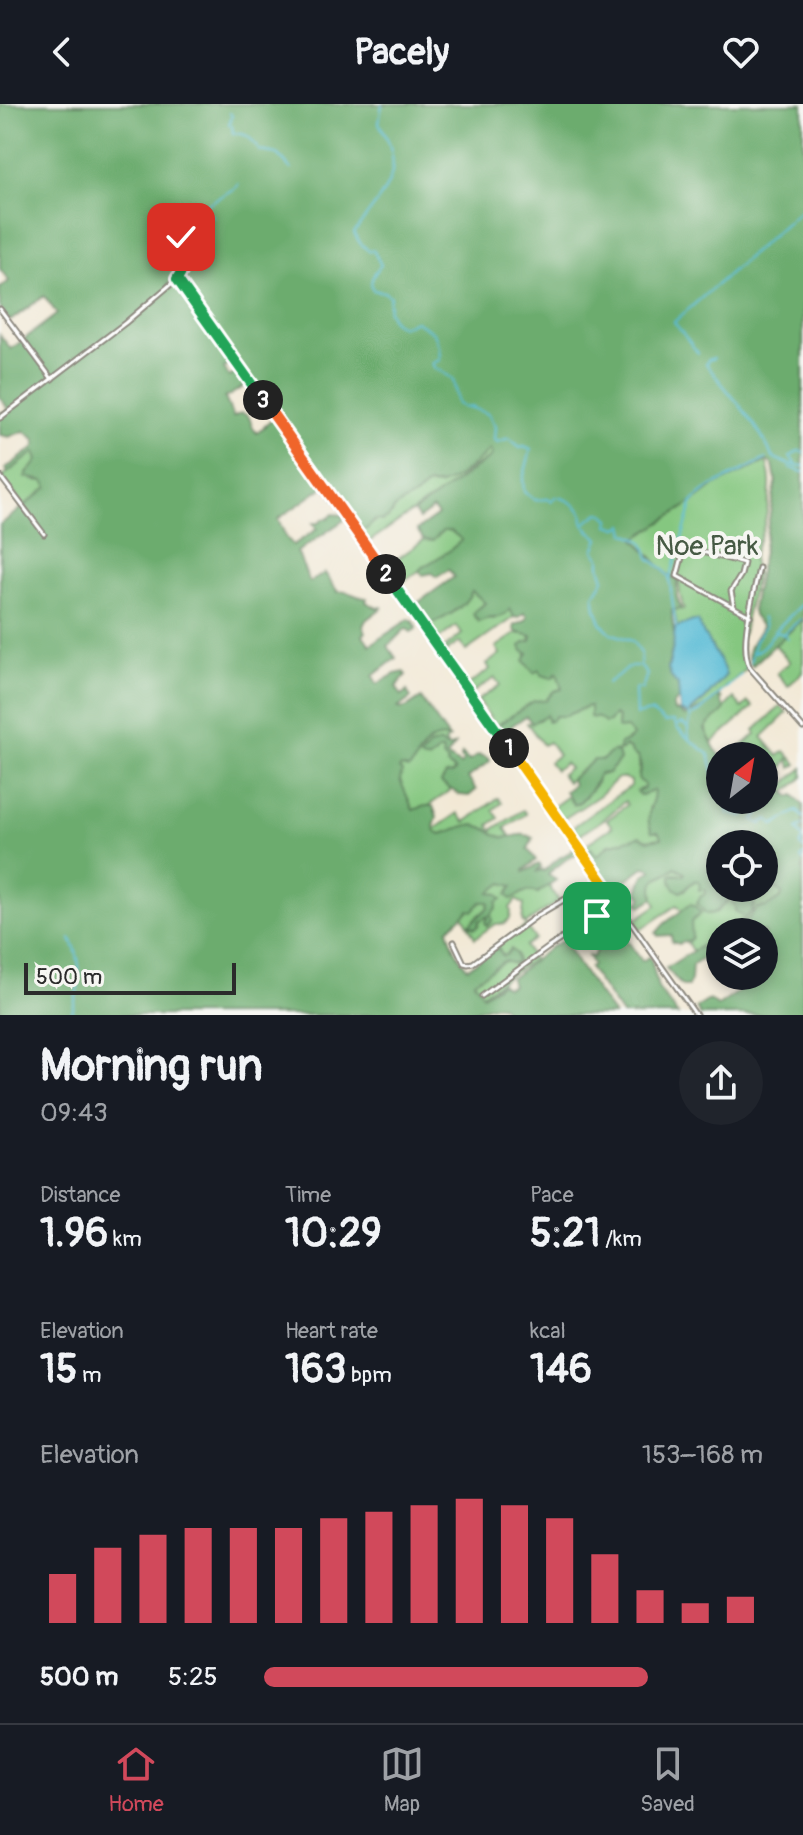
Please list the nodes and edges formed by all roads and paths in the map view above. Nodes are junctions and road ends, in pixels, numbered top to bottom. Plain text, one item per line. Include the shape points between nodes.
1 (181, 237) dead end
2 (177, 279) junction
3 (0, 309) edge
4 (52, 379) junction
5 (0, 418) edge
6 (0, 476) edge
7 (44, 534) dead end
8 (758, 570) dead end
9 (734, 607) junction
10 (749, 617) junction
11 (803, 728) edge
12 (606, 886) junction
13 (617, 902) junction
14 (454, 942) dead end
15 (482, 996) dead end
16 (696, 1015) edge

1 - 2 street via 191,255
2 - 4 street
2 - 12 street
3 - 4 street
4 - 5 street
6 - 7 street
8 - 10 street
9 - 9 street via 677,576 684,547 744,563 731,591
9 - 10 street
10 - 11 street via 748,663
12 - 13 street
12 - 14 street via 567,898 473,963 462,961
13 - 15 street
13 - 16 street

